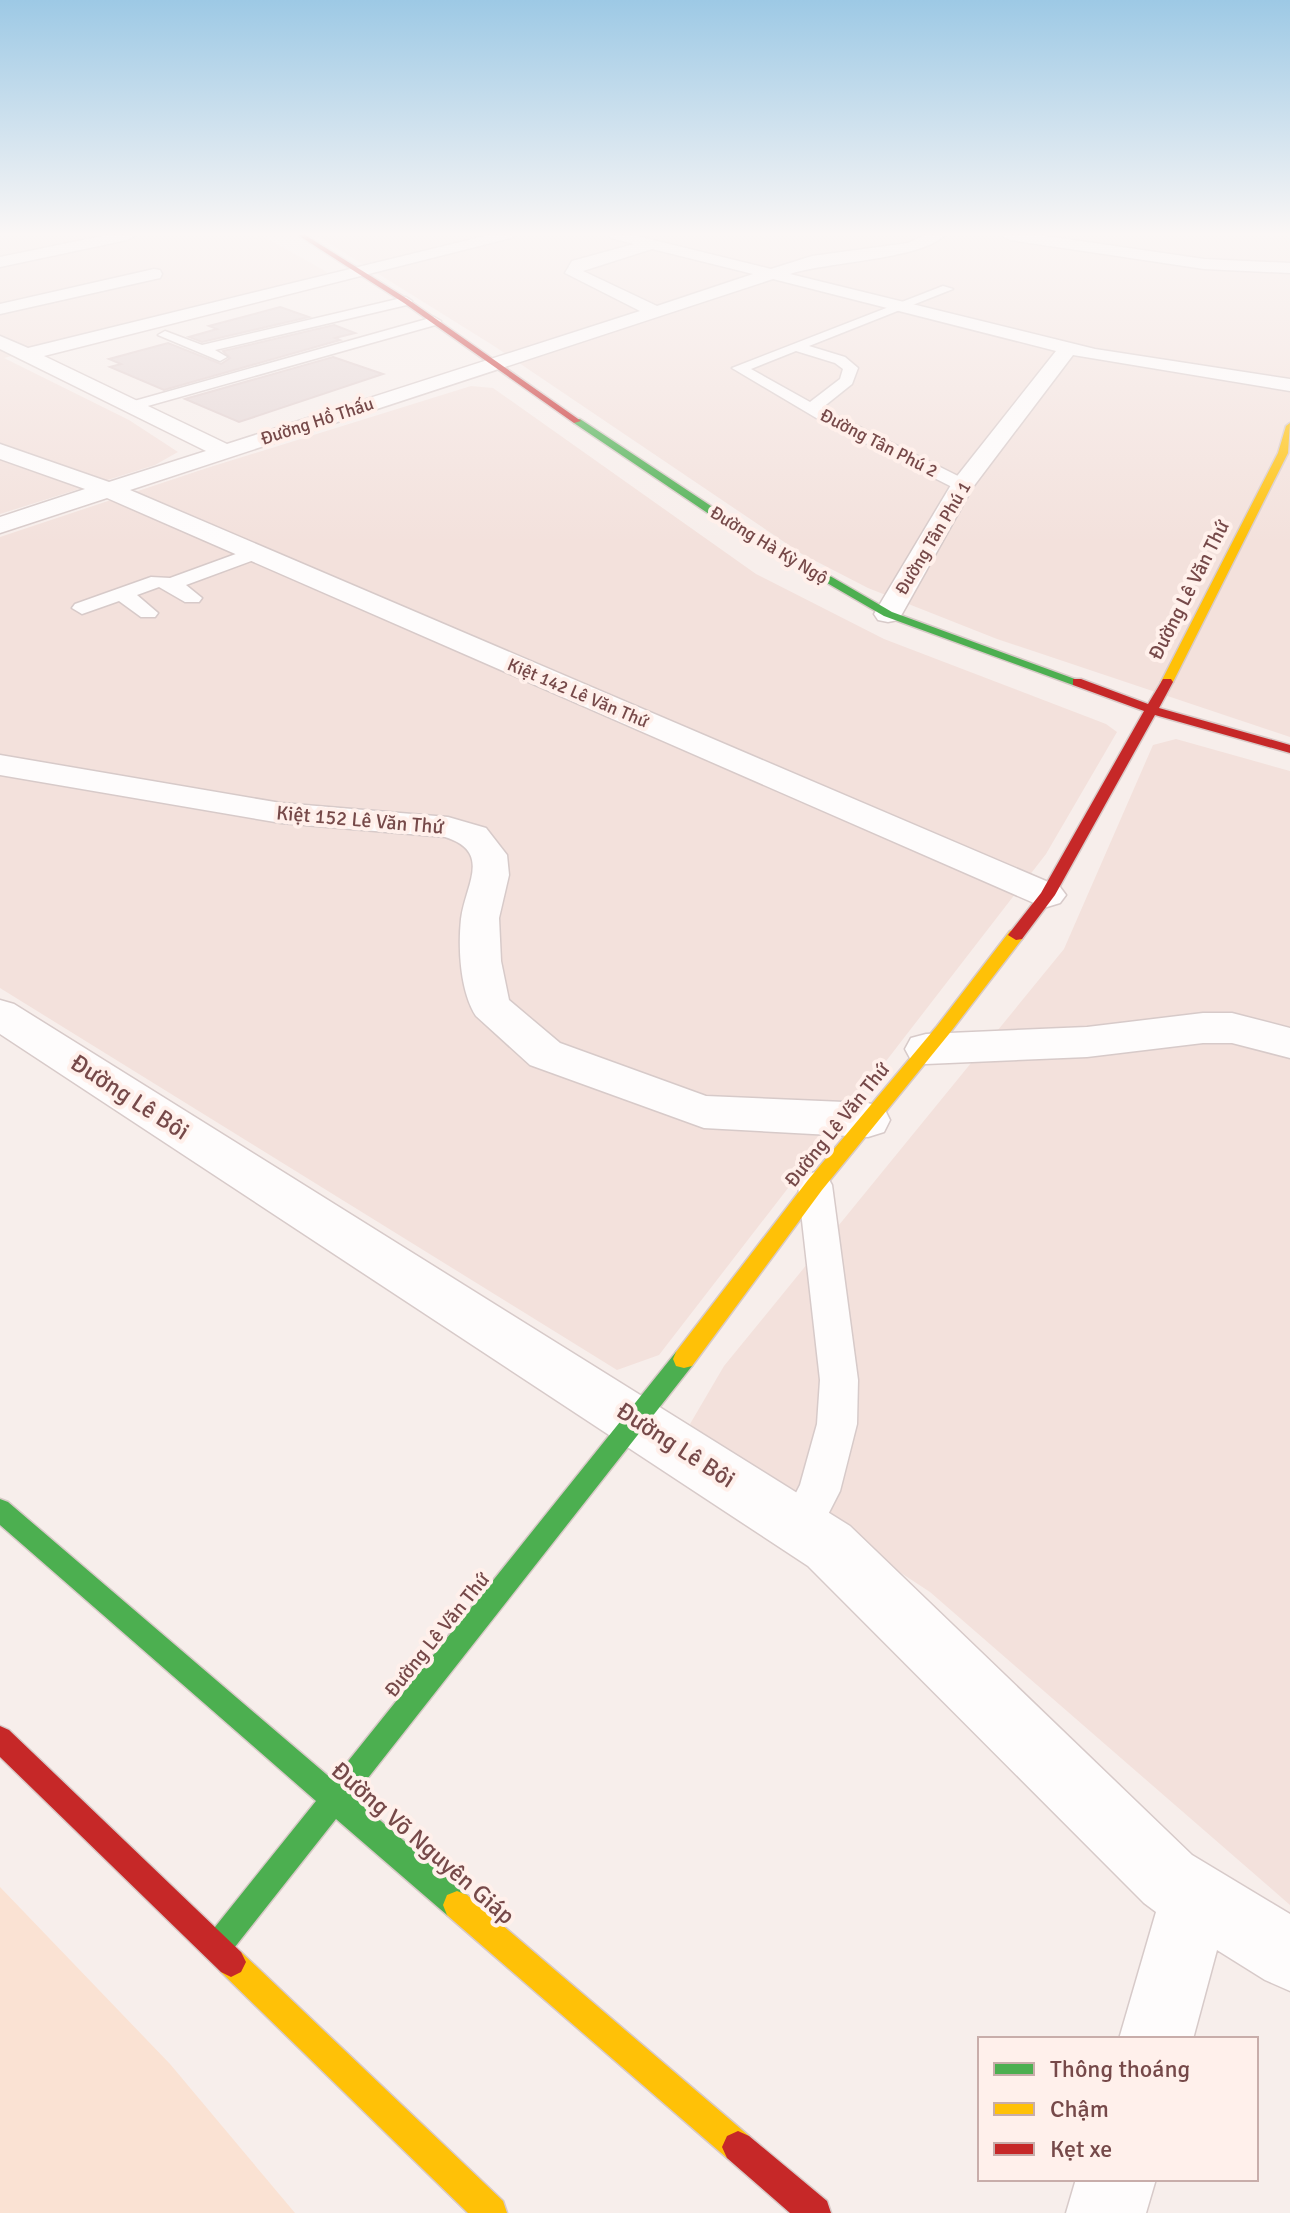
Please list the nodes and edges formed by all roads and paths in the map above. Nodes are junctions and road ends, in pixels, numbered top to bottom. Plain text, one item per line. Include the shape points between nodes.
1 (94, 338) edge
2 (173, 338) edge
3 (247, 338) edge
4 (373, 338) edge
5 (458, 338) edge
6 (576, 338) edge
7 (821, 338) edge
8 (1025, 338) edge
9 (0, 342) edge
10 (797, 347) junction
11 (201, 349) junction
12 (1068, 349) junction
13 (29, 354) junction
14 (494, 365) junction
15 (256, 371) junction
16 (1290, 385) edge
17 (132, 406) junction
18 (811, 409) junction
19 (1290, 426) edge
20 (0, 451) edge
21 (224, 451) junction
22 (962, 485) junction
23 (109, 490) junction
24 (0, 525) edge
25 (255, 553) junction
26 (171, 584) junction
27 (121, 588) junction
28 (192, 598) dead end
29 (82, 608) dead end
30 (148, 613) dead end
31 (888, 614) junction
32 (1153, 710) junction
33 (1290, 749) edge
34 (0, 765) edge
35 (1047, 895) junction
36 (0, 1014) edge
37 (1290, 1043) edge
38 (926, 1049) junction
39 (868, 1120) junction
40 (815, 1185) junction
41 (637, 1420) junction
42 (0, 1510) edge
43 (800, 1526) junction
44 (0, 1739) edge
45 (334, 1798) junction
46 (1196, 1896) junction
47 (217, 1947) junction
48 (1290, 1955) edge
49 (1157, 2037) edge
50 (1115, 2181) edge
51 (491, 2213) edge
52 (815, 2213) edge
53 (1106, 2213) edge

1 - 13 street
2 - 11 lane
3 - 11 lane
4 - 15 lane
5 - 14 street, Đường Hà Kỳ Ngộ
6 - 14 street, Đường Hồ Thấu
7 - 10 lane, Đường Tân Phú 2
8 - 12 street
9 - 13 street
10 - 18 lane via 851,368 847,381
10 - 18 lane, Đường Tân Phú 2 via 739,368
11 - 15 lane
12 - 16 street
12 - 22 street, Đường Tân Phú 1
13 - 17 street
14 - 21 street, Đường Hồ Thấu
14 - 31 street, Đường Hà Kỳ Ngộ via 719,516
15 - 17 lane
17 - 21 street
18 - 22 lane, Đường Tân Phú 2
19 - 32 street, Đường Lê Văn Thứ via 1283,453
20 - 23 street, Kiệt 142 Lê Văn Thứ
21 - 23 street, Đường Hồ Thấu
22 - 31 street, Đường Tân Phú 1
23 - 24 street, Đường Hồ Thấu
23 - 25 street, Kiệt 142 Lê Văn Thứ
25 - 26 lane
25 - 35 street, Kiệt 142 Lê Văn Thứ
26 - 27 lane via 158,581
26 - 28 lane
27 - 29 lane
27 - 30 lane
31 - 32 street, Đường Hà Kỳ Ngộ
32 - 33 street, Đường Hà Kỳ Ngộ
32 - 35 street, Đường Lê Văn Thứ
34 - 39 street, Kiệt 152 Lê Văn Thứ via 281,813 448,827 474,835 489,855 491,875 480,918 490,1006 545,1054 704,1112
35 - 38 street, Đường Lê Văn Thứ
36 - 41 street, Đường Lê Bôi
37 - 38 street via 1232,1028 1203,1028 1087,1042
38 - 39 street, Đường Lê Văn Thứ
39 - 40 street, Đường Lê Văn Thứ
40 - 41 street, Đường Lê Văn Thứ
40 - 43 lane via 839,1380 837,1424 828,1460
41 - 43 street, Đường Lê Bôi
41 - 45 street, Đường Lê Văn Thứ
42 - 45 street, Đường Võ Nguyên Giáp
43 - 46 street, Đường Lê Bôi via 829,1546 1168,1879
44 - 47 street
45 - 47 street, Đường Lê Văn Thứ
45 - 52 street, Đường Võ Nguyên Giáp
46 - 48 street, Đường Lê Bôi
46 - 49 street
47 - 51 street
50 - 53 street

